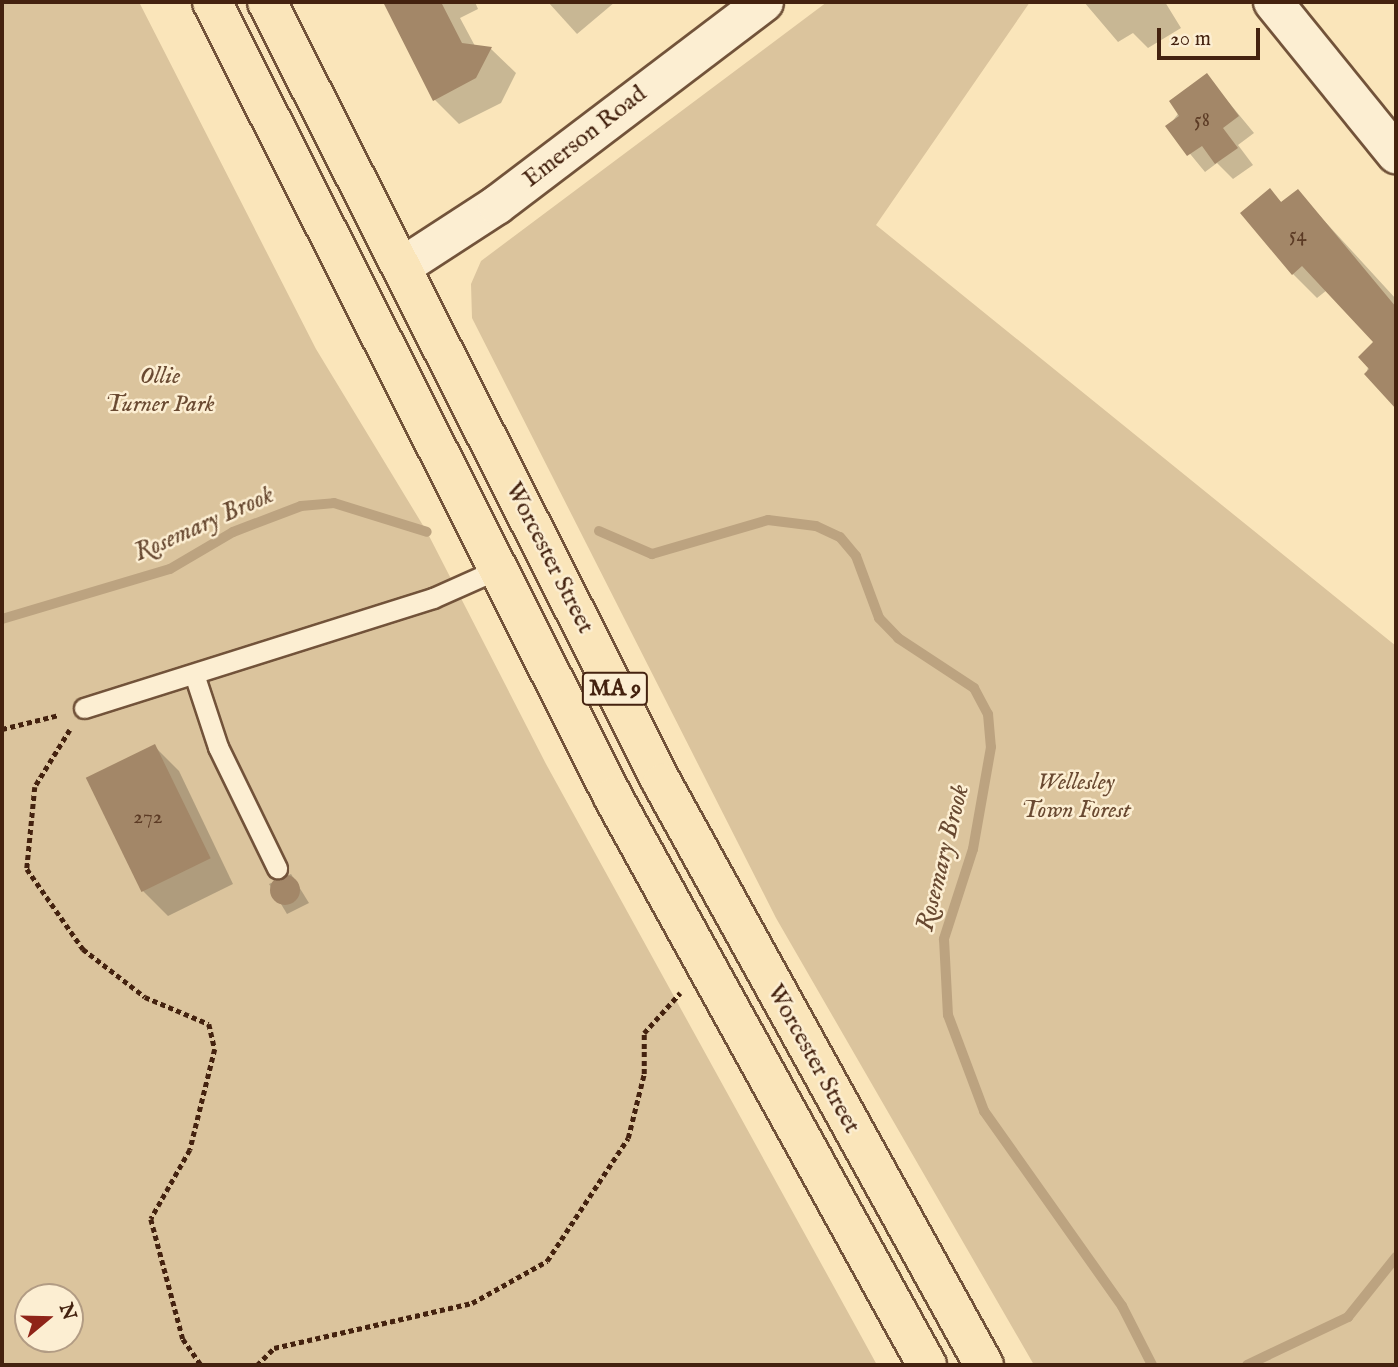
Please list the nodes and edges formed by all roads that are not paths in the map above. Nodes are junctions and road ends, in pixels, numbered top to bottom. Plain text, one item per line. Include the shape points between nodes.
1 (212, 2) edge
2 (267, 2) edge
3 (764, 2) edge
4 (1273, 2) edge
5 (1396, 154) edge
6 (403, 266) junction
7 (498, 569) junction
8 (195, 677) junction
9 (84, 708) road end
10 (276, 867) dead end
11 (927, 1365) edge
12 (984, 1365) edge

1 - 7 highway, Worcester Street / MA 9
2 - 6 highway, Worcester Street / MA 9
3 - 6 street, Emerson Road via 497,205
4 - 5 street
6 - 12 highway, Worcester Street / MA 9 via 668,793
7 - 8 lane via 433,598
7 - 11 highway, Worcester Street / MA 9 via 706,968
8 - 9 lane
8 - 10 lane via 218,747

